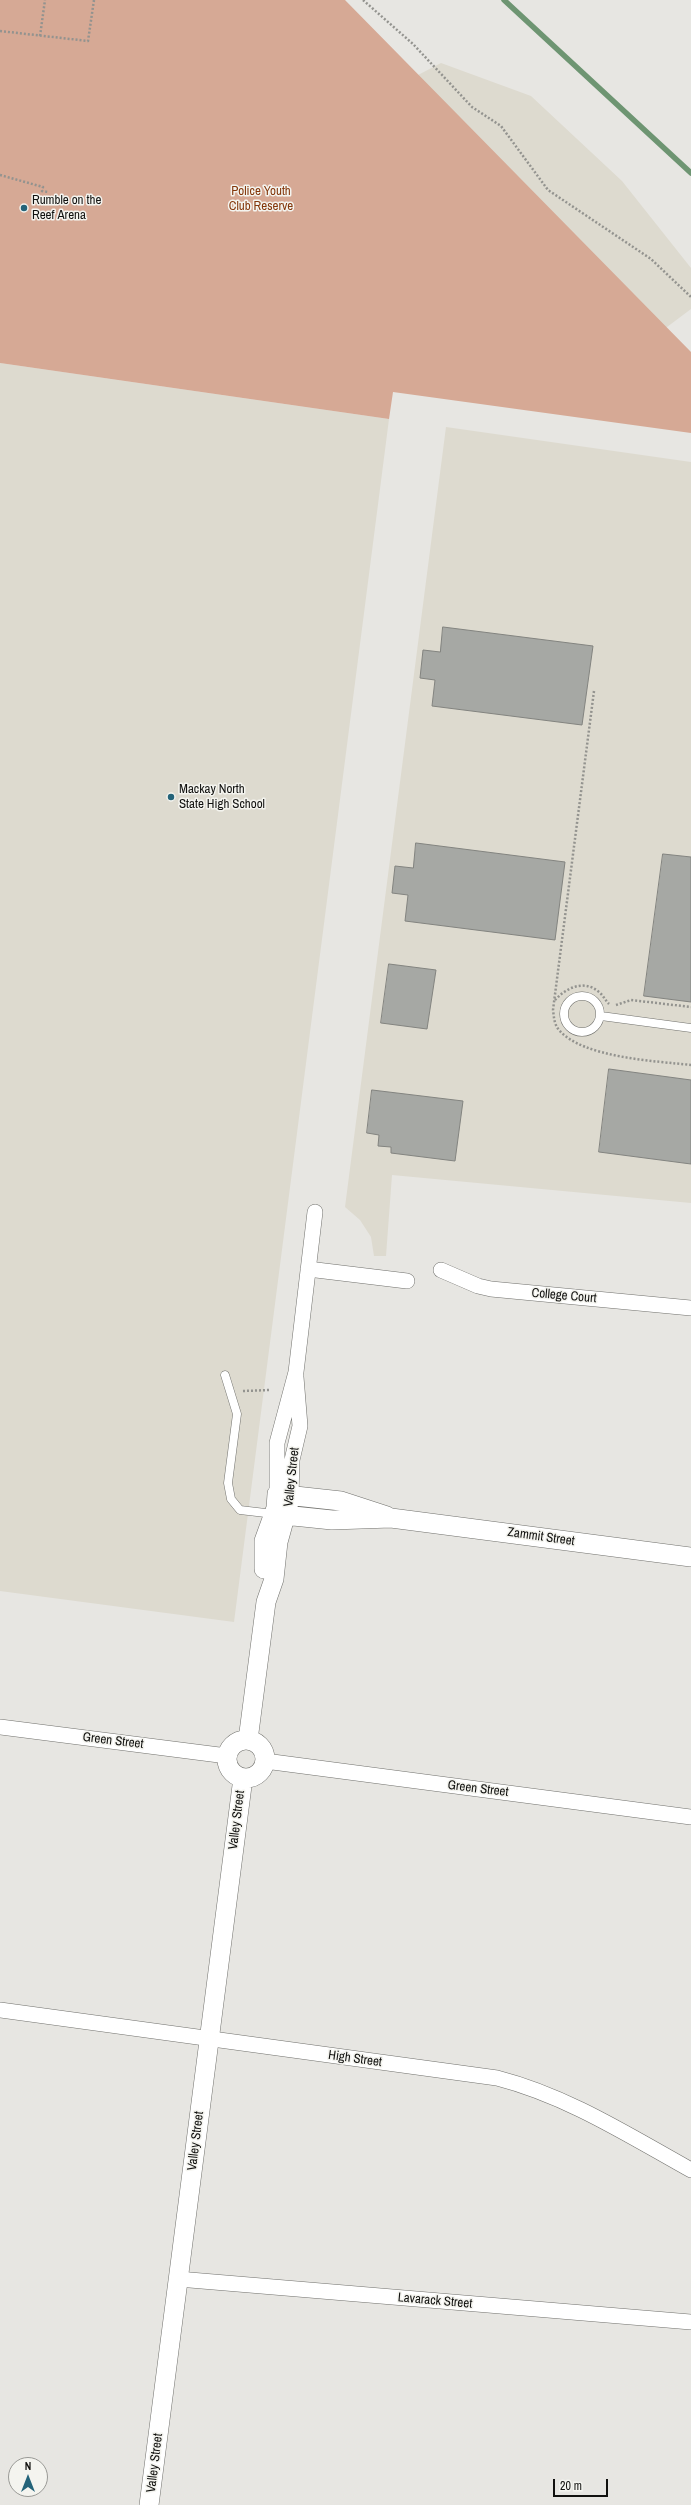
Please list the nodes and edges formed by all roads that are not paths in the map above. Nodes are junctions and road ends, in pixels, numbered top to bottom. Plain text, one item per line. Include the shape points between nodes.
1 (601, 1016) junction
2 (691, 1028) edge
3 (315, 1212) dead end
4 (308, 1269) junction
5 (441, 1270) dead end
6 (407, 1281) dead end
7 (691, 1308) edge
8 (224, 1375) dead end
9 (284, 1495) junction
10 (280, 1514) junction
11 (391, 1518) junction
12 (691, 1557) edge
13 (0, 1727) edge
14 (248, 1740) junction
15 (227, 1756) junction
16 (265, 1761) junction
17 (243, 1778) junction
18 (691, 1817) edge
19 (0, 2010) edge
20 (209, 2038) junction
21 (691, 2170) edge
22 (178, 2279) junction
23 (691, 2322) edge
24 (149, 2505) edge

1 - 1 lane via 593,1029 582,1032 568,1025 564,1010 574,998 585,996 598,1005
1 - 2 lane
3 - 4 street, Valley Street
4 - 6 street
4 - 9 street, Valley Street via 296,1372 300,1426
5 - 7 street, College Court via 491,1289
8 - 10 lane via 237,1419 228,1483 229,1494 240,1510
9 - 10 street, Valley Street
9 - 11 street, Zammit Street via 350,1503
10 - 11 street, Zammit Street via 343,1521
10 - 14 street, Valley Street via 264,1541 266,1602
11 - 12 street, Zammit Street
13 - 15 street, Green Street
14 - 15 street via 242,1740 232,1746
14 - 16 street via 254,1741 263,1750
15 - 17 street via 232,1772
16 - 17 street via 255,1776
16 - 18 street, Green Street
17 - 20 street, Valley Street
19 - 20 street, High Street
20 - 21 street, High Street via 497,2078 530,2086 561,2099
20 - 22 street, Valley Street
22 - 23 street, Lavarack Street
22 - 24 street, Valley Street

